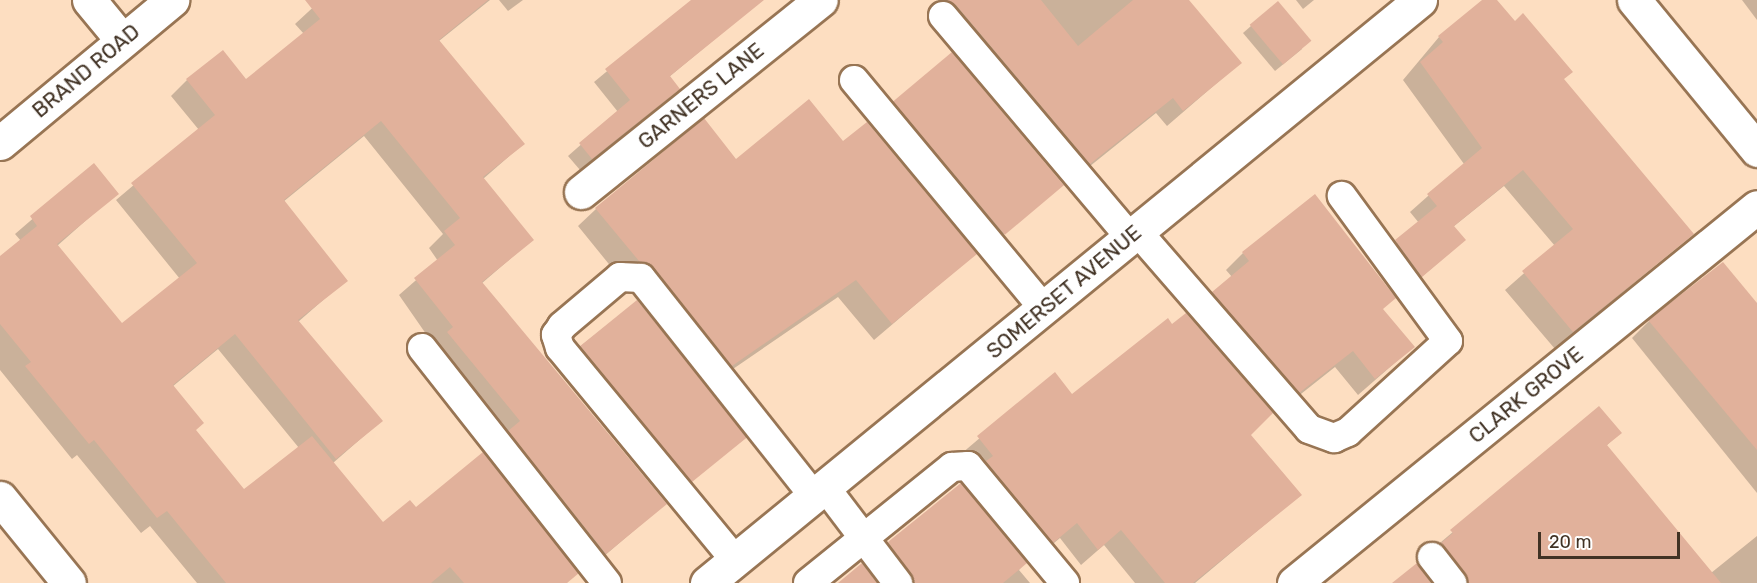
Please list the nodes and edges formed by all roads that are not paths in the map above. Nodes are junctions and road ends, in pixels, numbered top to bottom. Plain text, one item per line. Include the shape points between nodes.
1 (89, 0) edge
2 (172, 0) edge
3 (821, 0) edge
4 (1420, 0) edge
5 (1634, 0) edge
6 (943, 16) dead end
7 (122, 40) junction
8 (854, 80) dead end
9 (0, 143) edge
10 (1757, 150) edge
11 (581, 192) dead end
12 (1342, 195) dead end
13 (1757, 207) edge
14 (1133, 234) junction
15 (1044, 309) junction
16 (422, 348) dead end
17 (820, 492) junction
18 (0, 498) edge
19 (864, 537) junction
20 (1432, 557) dead end
21 (723, 575) edge
22 (69, 583) edge
23 (607, 583) edge
24 (808, 583) edge
25 (898, 583) edge
26 (1065, 583) edge
27 (1294, 583) edge
28 (1452, 583) edge

1 - 7 street
2 - 7 street, BRAND ROAD
3 - 11 street, GARNERS LANE
4 - 14 street, SOMERSET AVENUE
5 - 10 street
6 - 14 lane
7 - 9 street, BRAND ROAD
8 - 15 lane
12 - 14 lane via 1448,341 1348,432 1334,438 1310,429
13 - 27 street, CLARK GROVE
14 - 15 street, SOMERSET AVENUE
15 - 17 street, SOMERSET AVENUE
16 - 23 lane
17 - 19 lane
17 - 21 street, SOMERSET AVENUE
17 - 21 lane via 641,278 620,277 562,326 556,335 560,348
18 - 22 street
19 - 24 lane
19 - 25 lane
19 - 26 lane via 952,467 968,466
20 - 28 lane

